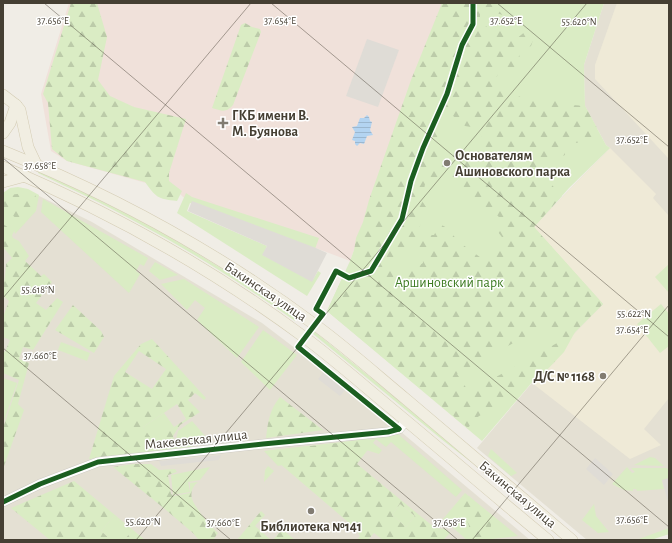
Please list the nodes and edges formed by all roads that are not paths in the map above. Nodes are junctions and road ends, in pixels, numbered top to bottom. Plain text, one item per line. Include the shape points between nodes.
1 (3, 95) edge
2 (16, 105) junction
3 (3, 133) edge
4 (3, 151) edge
5 (36, 164) junction
6 (3, 167) edge
7 (26, 176) junction
8 (3, 182) edge
9 (406, 421) junction
10 (3, 502) edge
11 (548, 540) edge
12 (572, 540) edge

1 - 2 main road
2 - 3 main road
2 - 5 main road via 28,147
4 - 5 main road, Бакинская улица
5 - 12 main road, Бакинская улица via 110,198 165,228 292,308 373,371
6 - 7 main road, Бакинская улица
7 - 8 main road
7 - 9 main road, Бакинская улица via 160,244 216,279 305,338
9 - 10 street, Макеевская улица via 399,429 388,432 98,462 40,484
9 - 11 main road, Бакинская улица

